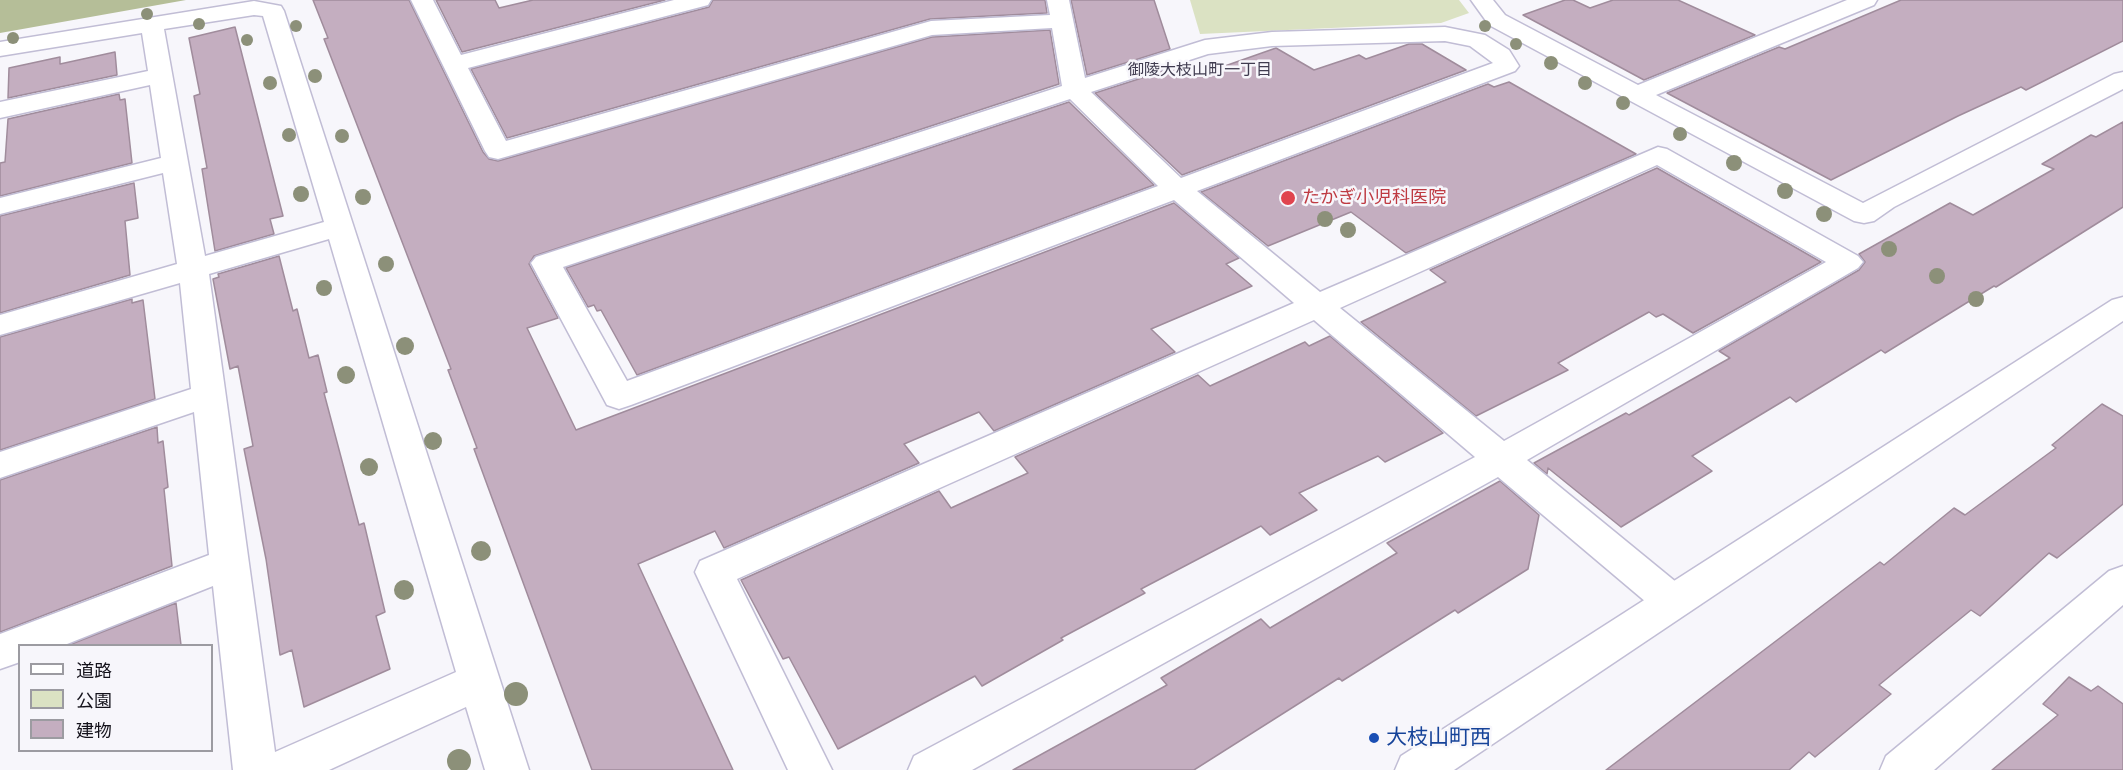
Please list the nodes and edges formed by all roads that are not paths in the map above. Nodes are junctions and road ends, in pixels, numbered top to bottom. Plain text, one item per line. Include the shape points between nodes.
1 (422, 0) edge
2 (700, 0) edge
3 (1482, 0) edge
4 (1866, 0) edge
5 (1060, 10) edge
6 (152, 25) junction
7 (0, 49) edge
8 (455, 64) junction
9 (161, 75) junction
10 (2123, 79) edge
11 (1075, 90) junction
12 (1637, 94) junction
13 (0, 110) edge
14 (176, 162) junction
15 (1178, 190) junction
16 (0, 206) edge
17 (339, 227) junction
18 (193, 269) junction
19 (1318, 306) junction
20 (2123, 307) edge
21 (0, 325) edge
22 (208, 395) junction
23 (1501, 459) junction
24 (0, 465) edge
25 (230, 563) junction
26 (2123, 582) edge
27 (1673, 602) junction
28 (21, 644) edge
29 (18, 645) edge
30 (0, 652) edge
31 (480, 681) junction
32 (255, 770) edge
33 (282, 770) edge
34 (507, 770) edge
35 (810, 770) edge
36 (930, 770) edge
37 (1418, 770) edge
38 (1902, 770) edge

1 - 8 street
2 - 8 street
3 - 12 street via 1497,20
4 - 12 street
5 - 8 street via 932,28 498,151
5 - 11 street
6 - 7 street
6 - 9 street
6 - 17 street via 254,8 273,11
9 - 13 street
9 - 14 street
10 - 12 street via 1884,201 1864,215
11 - 15 street
11 - 15 street via 1205,47 1272,39 1445,34 1477,40 1501,55 1507,66
11 - 15 street via 546,263 619,397
14 - 16 street
14 - 18 street
15 - 19 street
17 - 18 street
17 - 31 street
18 - 21 street
18 - 22 street
19 - 23 street
19 - 23 street via 1658,154 1848,262
19 - 35 street via 714,572
20 - 27 street
22 - 24 street
22 - 25 street
23 - 27 street
23 - 36 street
25 - 28 street
25 - 32 street
26 - 38 street
27 - 37 street
29 - 30 street
31 - 33 street
31 - 34 street

